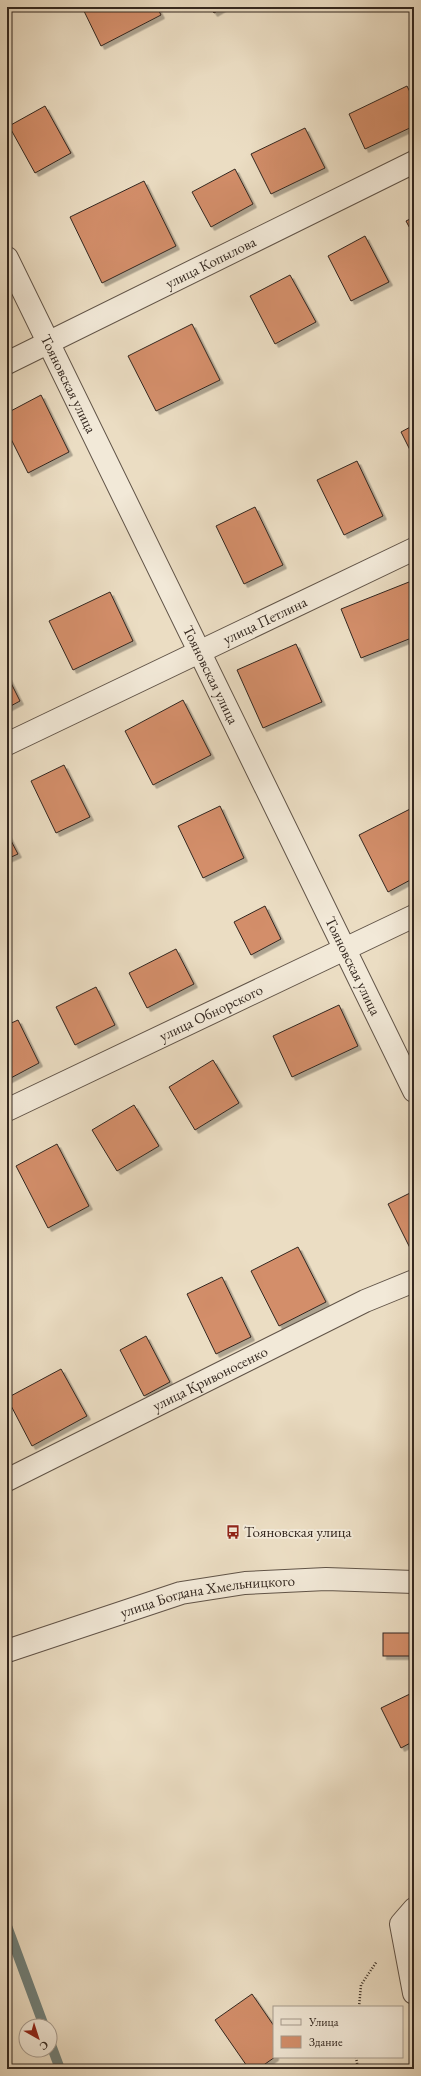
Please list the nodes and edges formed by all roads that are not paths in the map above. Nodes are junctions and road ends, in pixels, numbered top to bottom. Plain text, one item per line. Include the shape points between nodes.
1 (414, 162) edge
2 (7, 258) edge
3 (48, 342) junction
4 (7, 363) edge
5 (414, 549) edge
6 (199, 653) junction
7 (7, 744) edge
8 (414, 916) edge
9 (345, 950) junction
10 (414, 1091) edge
11 (7, 1110) edge
12 (414, 1281) edge
13 (7, 1480) edge
14 (414, 1582) edge
15 (7, 1651) edge
16 (408, 1917) edge
17 (414, 1993) edge

1 - 3 street, улица Копылова
2 - 3 street, Тояновская улица
3 - 4 street, улица Копылова
3 - 6 street, Тояновская улица
5 - 6 street, улица Петлина
6 - 7 street, улица Петлина
6 - 9 street, Тояновская улица
8 - 9 street, улица Обнорского
9 - 10 street, Тояновская улица
9 - 11 street, улица Обнорского
12 - 13 street, улица Кривоносенко via 365,1301
14 - 15 street, улица Богдана Хмельницкого via 319,1579 245,1583 181,1593
16 - 17 street

